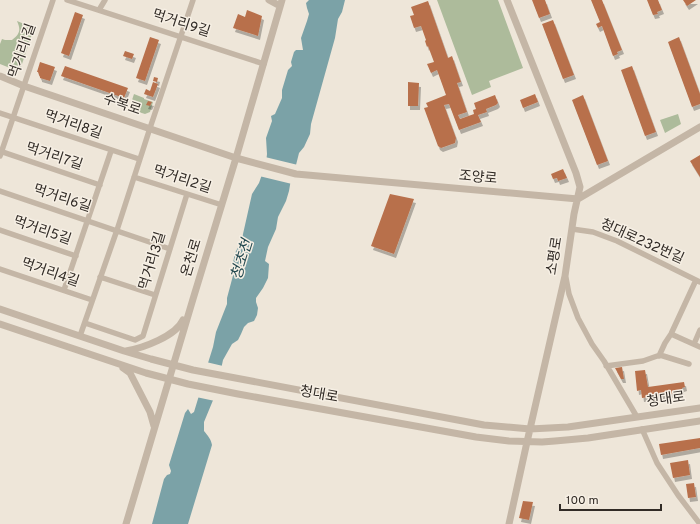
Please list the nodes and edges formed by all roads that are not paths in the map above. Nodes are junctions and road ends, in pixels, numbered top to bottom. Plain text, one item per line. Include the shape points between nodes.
1 (53, 0) edge
2 (67, 0) edge
3 (105, 0) edge
4 (193, 0) edge
5 (270, 0) edge
6 (507, 0) edge
7 (281, 3) edge
8 (100, 10) junction
9 (181, 36) junction
10 (264, 64) junction
11 (0, 76) edge
12 (24, 86) junction
13 (0, 113) edge
14 (13, 118) junction
15 (700, 127) edge
16 (150, 128) junction
17 (111, 151) junction
18 (0, 153) edge
19 (236, 158) junction
20 (139, 160) junction
21 (134, 177) junction
22 (100, 185) junction
23 (0, 191) edge
24 (186, 194) junction
25 (578, 199) junction
26 (222, 205) junction
27 (88, 220) junction
28 (572, 229) junction
29 (0, 230) edge
30 (117, 230) junction
31 (170, 249) junction
32 (76, 256) junction
33 (0, 269) edge
34 (565, 276) junction
35 (100, 277) junction
36 (698, 281) edge
37 (64, 290) junction
38 (156, 295) junction
39 (192, 299) junction
40 (92, 300) junction
41 (0, 309) edge
42 (85, 323) junction
43 (0, 324) edge
44 (700, 330) edge
45 (671, 334) junction
46 (80, 336) junction
47 (694, 344) junction
48 (700, 347) edge
49 (124, 351) junction
50 (659, 356) junction
51 (118, 364) junction
52 (689, 364) dead end
53 (173, 365) junction
54 (606, 366) junction
55 (169, 379) junction
56 (700, 408) edge
57 (637, 417) junction
58 (700, 421) edge
59 (155, 428) junction
60 (530, 429) junction
61 (642, 429) junction
62 (527, 442) junction
63 (126, 524) edge
64 (509, 524) edge
65 (700, 524) edge

1 - 12 street, 먹거리1길
2 - 8 street, 먹거리9길
3 - 8 street
4 - 9 street, 먹거리2길
5 - 7 street
6 - 25 street, 소평로 via 579,180
7 - 10 street, 온천로
8 - 9 street, 먹거리9길
9 - 10 street, 먹거리9길
9 - 16 street, 먹거리2길
10 - 19 street, 온천로
11 - 12 street, 수복로
12 - 14 street, 먹거리1길
12 - 16 street, 수복로
13 - 14 street, 먹거리8길
14 - 17 street, 먹거리8길
14 - 18 street, 먹거리1길
15 - 25 street
16 - 19 street, 수복로
16 - 20 street, 먹거리2길
17 - 20 street, 먹거리8길
17 - 22 street
18 - 22 street, 먹거리7길
19 - 25 street, 조양로 via 307,176
19 - 26 street, 온천로
20 - 21 street, 먹거리2길
21 - 24 street, 먹거리2길
21 - 30 street, 먹거리2길
22 - 27 street
23 - 27 street, 먹거리6길
24 - 26 street, 먹거리2길
24 - 31 street, 먹거리3길
25 - 28 street, 소평로
26 - 39 street, 온천로
27 - 30 street, 먹거리6길
27 - 32 street
28 - 34 street, 소평로
28 - 36 street, 청대로232번길 via 593,232 617,241
29 - 32 street, 먹거리5길
30 - 31 street
30 - 35 street, 먹거리2길
31 - 38 street, 먹거리3길
32 - 37 street
33 - 37 street, 먹거리4길
34 - 54 street, 청대로 via 578,318
34 - 60 street, 소평로
35 - 38 street
35 - 40 street, 먹거리2길
36 - 45 street
37 - 40 street, 먹거리4길
38 - 42 street, 먹거리3길 via 143,336 135,340
39 - 49 street via 181,325 173,332 147,345
39 - 53 street, 온천로
40 - 42 street, 먹거리2길
41 - 46 street, 청대로
42 - 46 street, 먹거리2길
43 - 51 street, 청대로
44 - 47 street
45 - 47 street
45 - 50 street
46 - 49 street, 청대로
47 - 48 street
49 - 53 street, 청대로
50 - 52 street
50 - 54 street
51 - 55 street, 청대로
51 - 59 street via 130,373 150,412
53 - 55 street, 온천로
53 - 60 street, 청대로 via 462,421
54 - 57 street, 청대로
55 - 59 street, 온천로
55 - 62 street, 청대로 via 476,437
56 - 57 street, 청대로
57 - 60 street, 청대로 via 576,426
57 - 61 street, 청대로
58 - 61 street, 청대로
59 - 63 street, 온천로
60 - 62 street, 소평로
61 - 62 street, 청대로 via 569,440
61 - 65 street via 657,463
62 - 64 street, 소평로

